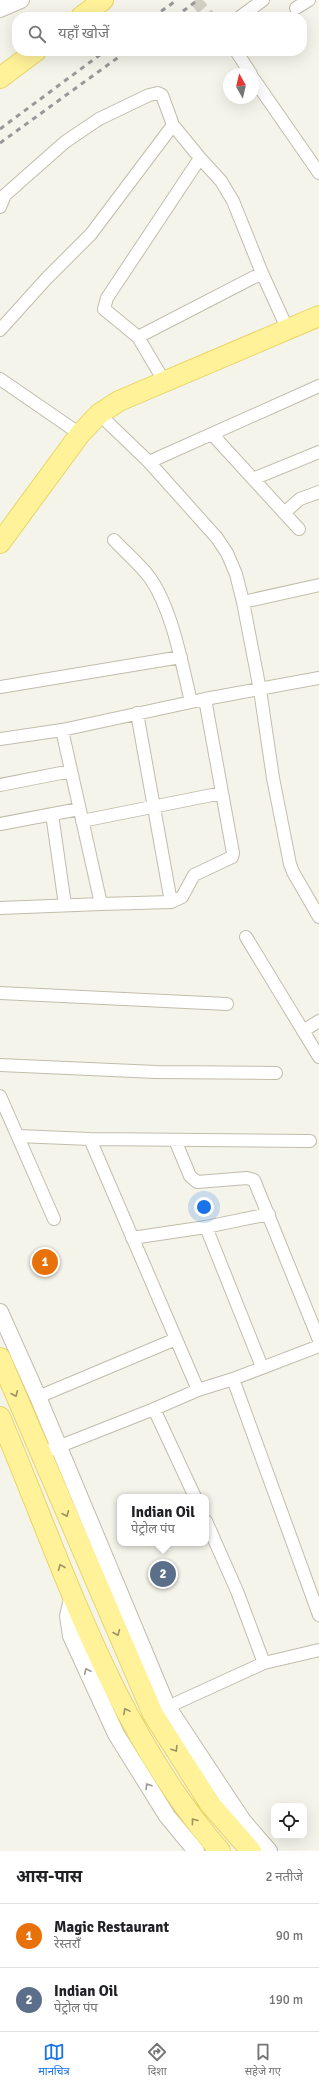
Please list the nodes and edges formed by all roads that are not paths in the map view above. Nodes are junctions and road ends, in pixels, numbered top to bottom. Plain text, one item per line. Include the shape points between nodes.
1 (103, 0) edge
2 (263, 0) edge
3 (309, 0) edge
4 (296, 8) dead end
5 (87, 12) edge
6 (247, 12) edge
7 (29, 56) edge
8 (239, 56) edge
9 (247, 68) edge
10 (0, 78) edge
11 (259, 87) edge
12 (173, 125) junction
13 (200, 158) junction
14 (319, 173) edge
15 (0, 207) edge
16 (262, 273) junction
17 (318, 320) edge
18 (287, 328) junction
19 (0, 330) edge
20 (138, 337) junction
21 (0, 379) edge
22 (164, 381) junction
23 (319, 386) edge
24 (99, 414) junction
25 (80, 434) junction
26 (212, 434) junction
27 (319, 452) edge
28 (149, 462) junction
29 (253, 479) junction
30 (319, 492) edge
31 (284, 513) junction
32 (299, 529) dead end
33 (114, 540) dead end
34 (0, 543) edge
35 (319, 585) edge
36 (243, 602) junction
37 (181, 657) junction
38 (319, 678) edge
39 (0, 687) edge
40 (260, 690) junction
41 (205, 699) junction
42 (191, 702) junction
43 (137, 713) junction
44 (62, 730) junction
45 (0, 739) edge
46 (71, 771) junction
47 (0, 785) edge
48 (222, 793) junction
49 (155, 806) junction
50 (79, 809) junction
51 (52, 814) junction
52 (82, 821) junction
53 (0, 824) edge
54 (172, 902) junction
55 (101, 904) junction
56 (65, 905) junction
57 (0, 908) edge
58 (319, 917) edge
59 (246, 936) dead end
60 (0, 993) edge
61 (227, 1004) dead end
62 (319, 1021) edge
63 (303, 1031) junction
64 (319, 1057) edge
65 (0, 1065) edge
66 (276, 1073) dead end
67 (0, 1096) edge
68 (18, 1136) junction
69 (90, 1139) junction
70 (175, 1140) junction
71 (310, 1141) dead end
72 (269, 1214) junction
73 (54, 1219) dead end
74 (206, 1227) junction
75 (132, 1238) junction
76 (0, 1312) edge
77 (176, 1339) junction
78 (319, 1340) edge
79 (319, 1346) edge
80 (0, 1358) edge
81 (262, 1367) junction
82 (232, 1379) junction
83 (198, 1390) junction
84 (38, 1397) junction
85 (154, 1409) junction
86 (0, 1417) edge
87 (6, 1445) edge
88 (48, 1450) junction
89 (194, 1494) edge
90 (209, 1528) edge
91 (73, 1595) junction
92 (319, 1615) edge
93 (319, 1650) edge
94 (264, 1663) junction
95 (160, 1710) junction
96 (196, 1851) edge
97 (220, 1851) edge
98 (251, 1851) edge
99 (269, 1851) edge

1 - 5 main road
2 - 6 street
3 - 4 street
7 - 10 main road
8 - 9 street
11 - 14 street
12 - 13 street
12 - 15 street via 162,95 149,95 99,120 66,142 5,196
12 - 19 street via 91,234
13 - 16 street via 221,181 233,201
13 - 20 street via 104,304 107,313
16 - 18 street
16 - 20 street
17 - 18 main road
18 - 22 main road
20 - 22 street
21 - 25 street
22 - 24 main road via 119,401
23 - 26 street
24 - 25 main road
24 - 28 street
25 - 34 main road
26 - 28 street
26 - 29 street
27 - 29 street
28 - 36 street via 217,538 236,574
29 - 31 street
30 - 31 street via 300,499
31 - 32 street
33 - 37 street via 150,577 164,604
35 - 36 street
36 - 40 street
37 - 39 street
37 - 42 street
38 - 40 street
40 - 41 street
40 - 58 street via 273,778 293,872
41 - 42 street
41 - 48 street
42 - 43 street
43 - 44 street
43 - 49 street
44 - 45 street
44 - 46 street
46 - 47 street
46 - 50 street
48 - 49 street
48 - 54 street via 232,857 194,875 182,897
49 - 52 street
49 - 54 street
50 - 51 street
50 - 52 street
51 - 53 street
51 - 56 street
52 - 55 street
54 - 55 street
55 - 56 street
56 - 57 street
59 - 63 street
60 - 61 street
62 - 63 street
63 - 64 street
65 - 66 street via 156,1072
67 - 68 street
68 - 69 street
68 - 73 street
69 - 70 street
69 - 75 street
70 - 71 street
70 - 72 street via 190,1176 197,1182 252,1178
72 - 74 street
72 - 78 street
74 - 75 street
74 - 81 street
75 - 77 street
76 - 84 street
77 - 83 street
77 - 84 street
79 - 81 street
80 -> 88 main road
81 - 82 street
82 - 83 street
82 - 92 street
83 - 85 street
84 - 88 street
85 - 88 street
85 - 89 street
86 - 87 main road
91 -> 87 main road
88 - 95 main road
90 - 94 street via 237,1591
96 -> 91 street via 167,1816 116,1734 72,1636 68,1616
97 -> 91 main road via 195,1823 158,1769 120,1698
93 - 94 street
94 - 95 street
95 -> 98 main road via 210,1804
95 - 99 street via 243,1821

